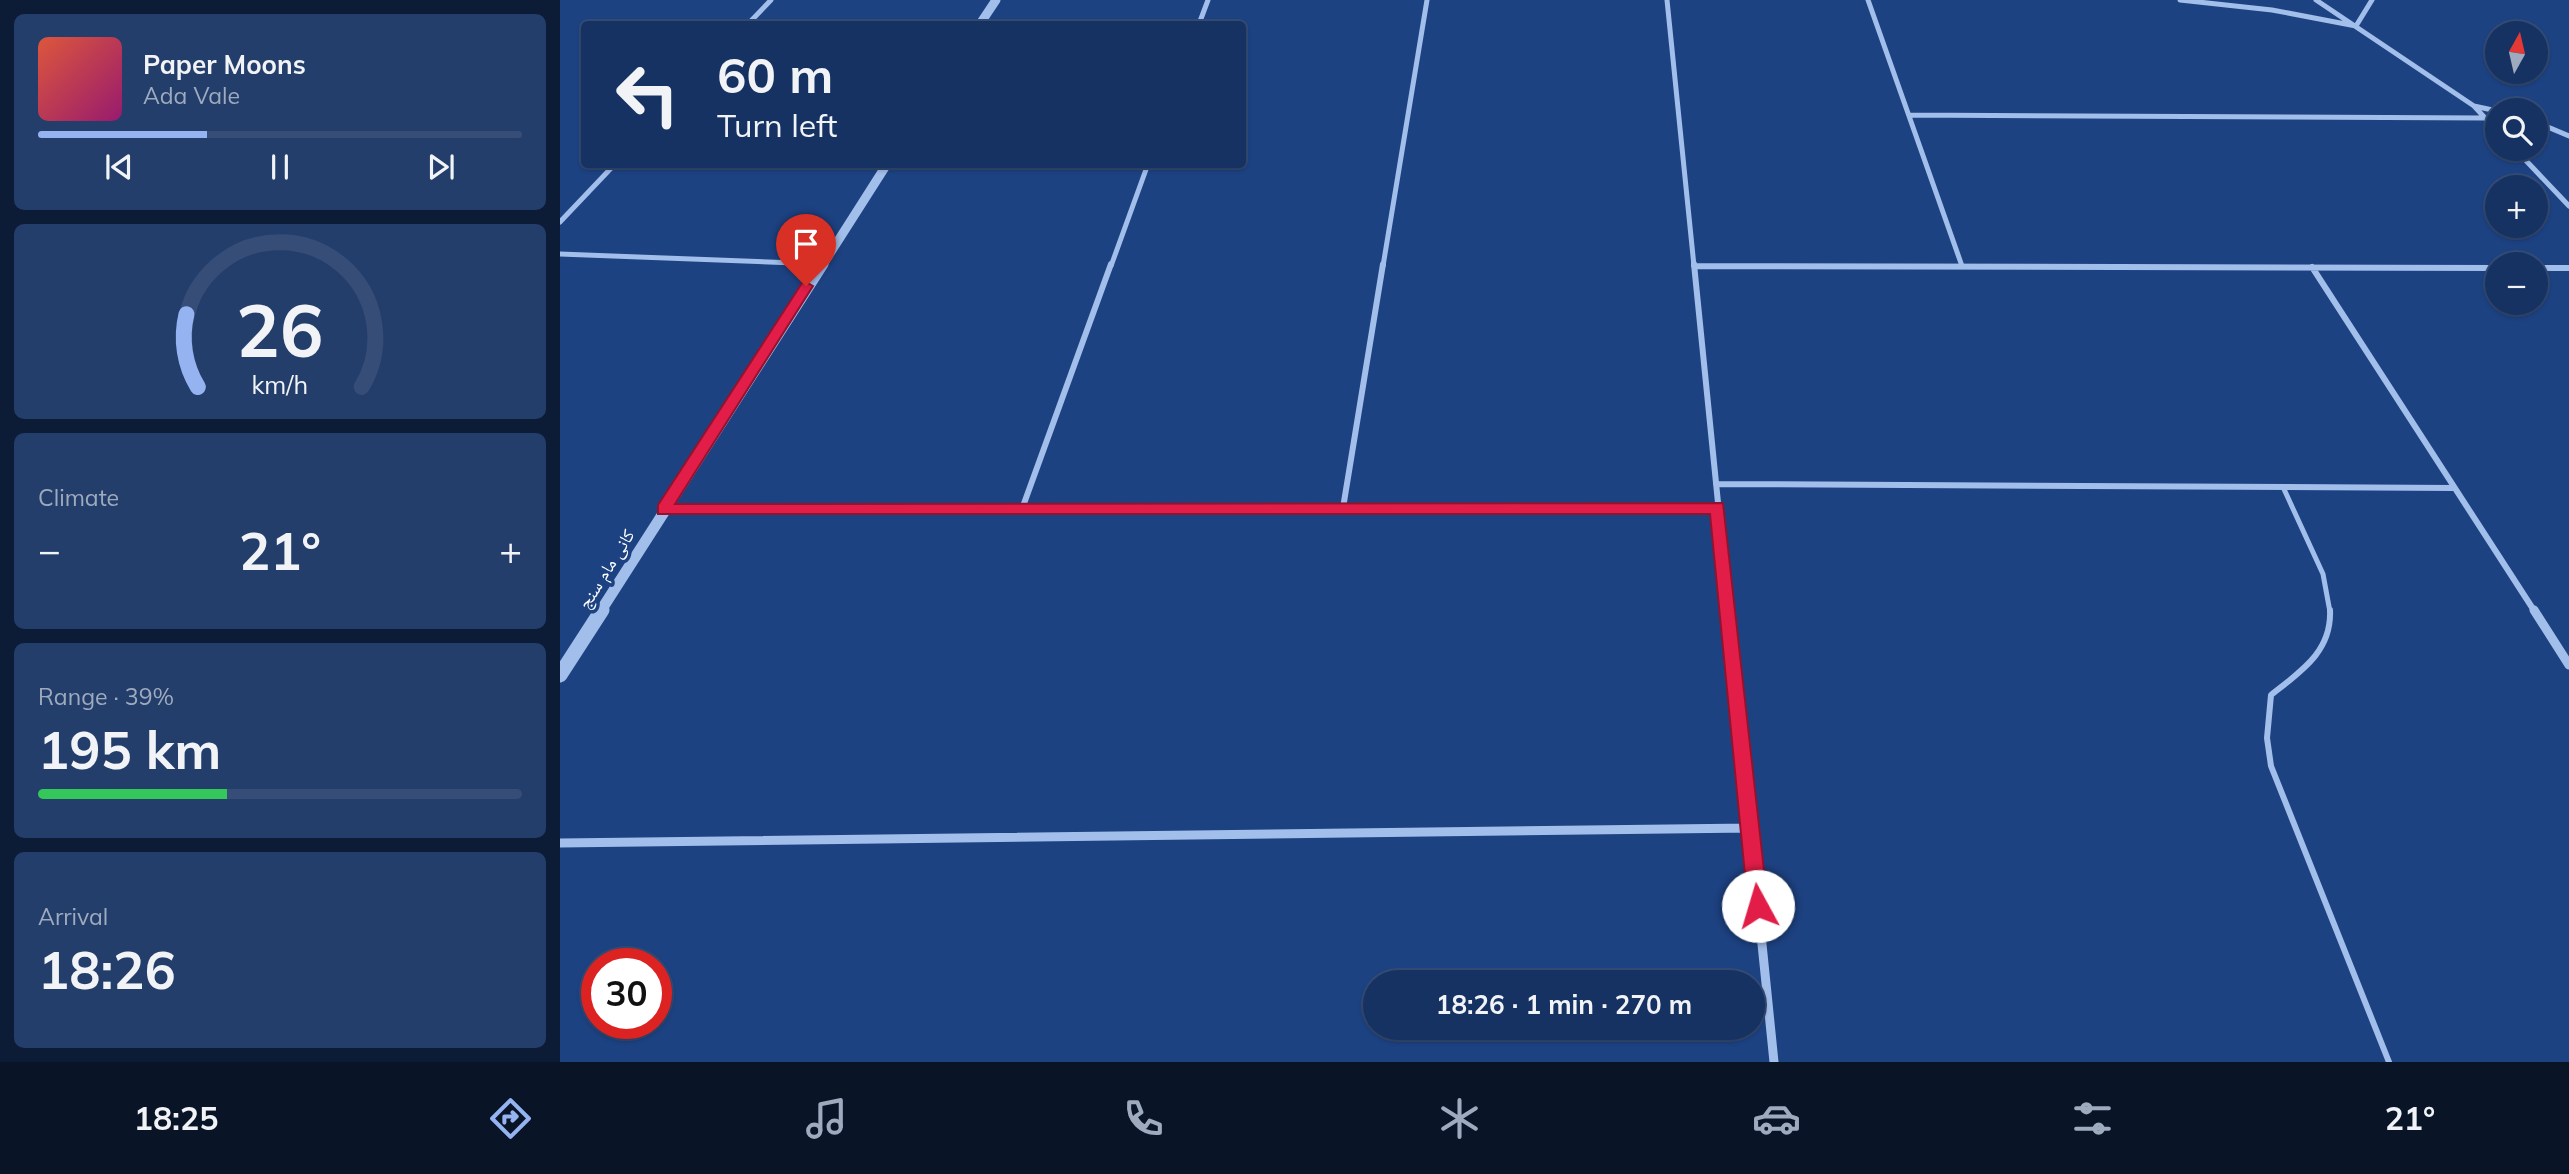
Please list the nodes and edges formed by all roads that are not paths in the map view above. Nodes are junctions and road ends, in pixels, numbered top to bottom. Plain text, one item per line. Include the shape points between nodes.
1 (771, 0) edge
2 (996, 0) edge
3 (1208, 0) edge
4 (1427, 0) edge
5 (1667, 0) edge
6 (1868, 0) edge
7 (2180, 0) edge
8 (2316, 0) edge
9 (2372, 0) edge
10 (751, 21) edge
11 (982, 21) edge
12 (1200, 21) edge
13 (2356, 26) junction
14 (2473, 106) junction
15 (2485, 108) edge
16 (1909, 115) junction
17 (2485, 117) edge
18 (2485, 118) edge
19 (2548, 127) edge
20 (2569, 136) edge
21 (2526, 161) edge
22 (611, 168) edge
23 (884, 168) edge
24 (1147, 168) edge
25 (2569, 206) edge
26 (560, 222) edge
27 (560, 254) edge
28 (821, 264) junction
29 (1694, 265) junction
30 (1962, 266) junction
31 (2312, 267) junction
32 (2485, 268) edge
33 (2548, 268) edge
34 (2569, 268) edge
35 (1716, 484) junction
36 (2283, 487) junction
37 (2455, 488) junction
38 (1343, 508) junction
39 (1717, 508) junction
40 (1022, 509) junction
41 (663, 510) junction
42 (2569, 665) edge
43 (560, 674) edge
44 (1750, 828) junction
45 (560, 843) edge
46 (1774, 1062) edge
47 (2389, 1062) edge

1 - 10 street
2 - 11 street
3 - 12 street
4 - 38 street
5 - 29 street
6 - 16 street
7 - 13 street via 2272,10
8 - 13 street
9 - 13 street
13 - 14 street
14 - 15 street
14 - 17 street
16 - 18 street
16 - 30 street
19 - 20 street
21 - 25 street
22 - 26 street
23 - 28 street, کانی مام سنج
24 - 40 street
27 - 28 street
28 - 41 street, کانی مام سنج
29 - 30 street
29 - 35 street
30 - 31 street
31 - 32 street
31 - 37 street
33 - 34 street
35 - 36 street
35 - 39 street
36 - 37 street
36 - 47 lane via 2329,588 2332,621 2314,660 2271,695 2267,738 2271,766
37 - 42 street
38 - 39 street
38 - 40 street
39 - 44 street
40 - 41 street
41 - 43 street, کانی مام سنج
44 - 45 street
44 - 46 street

